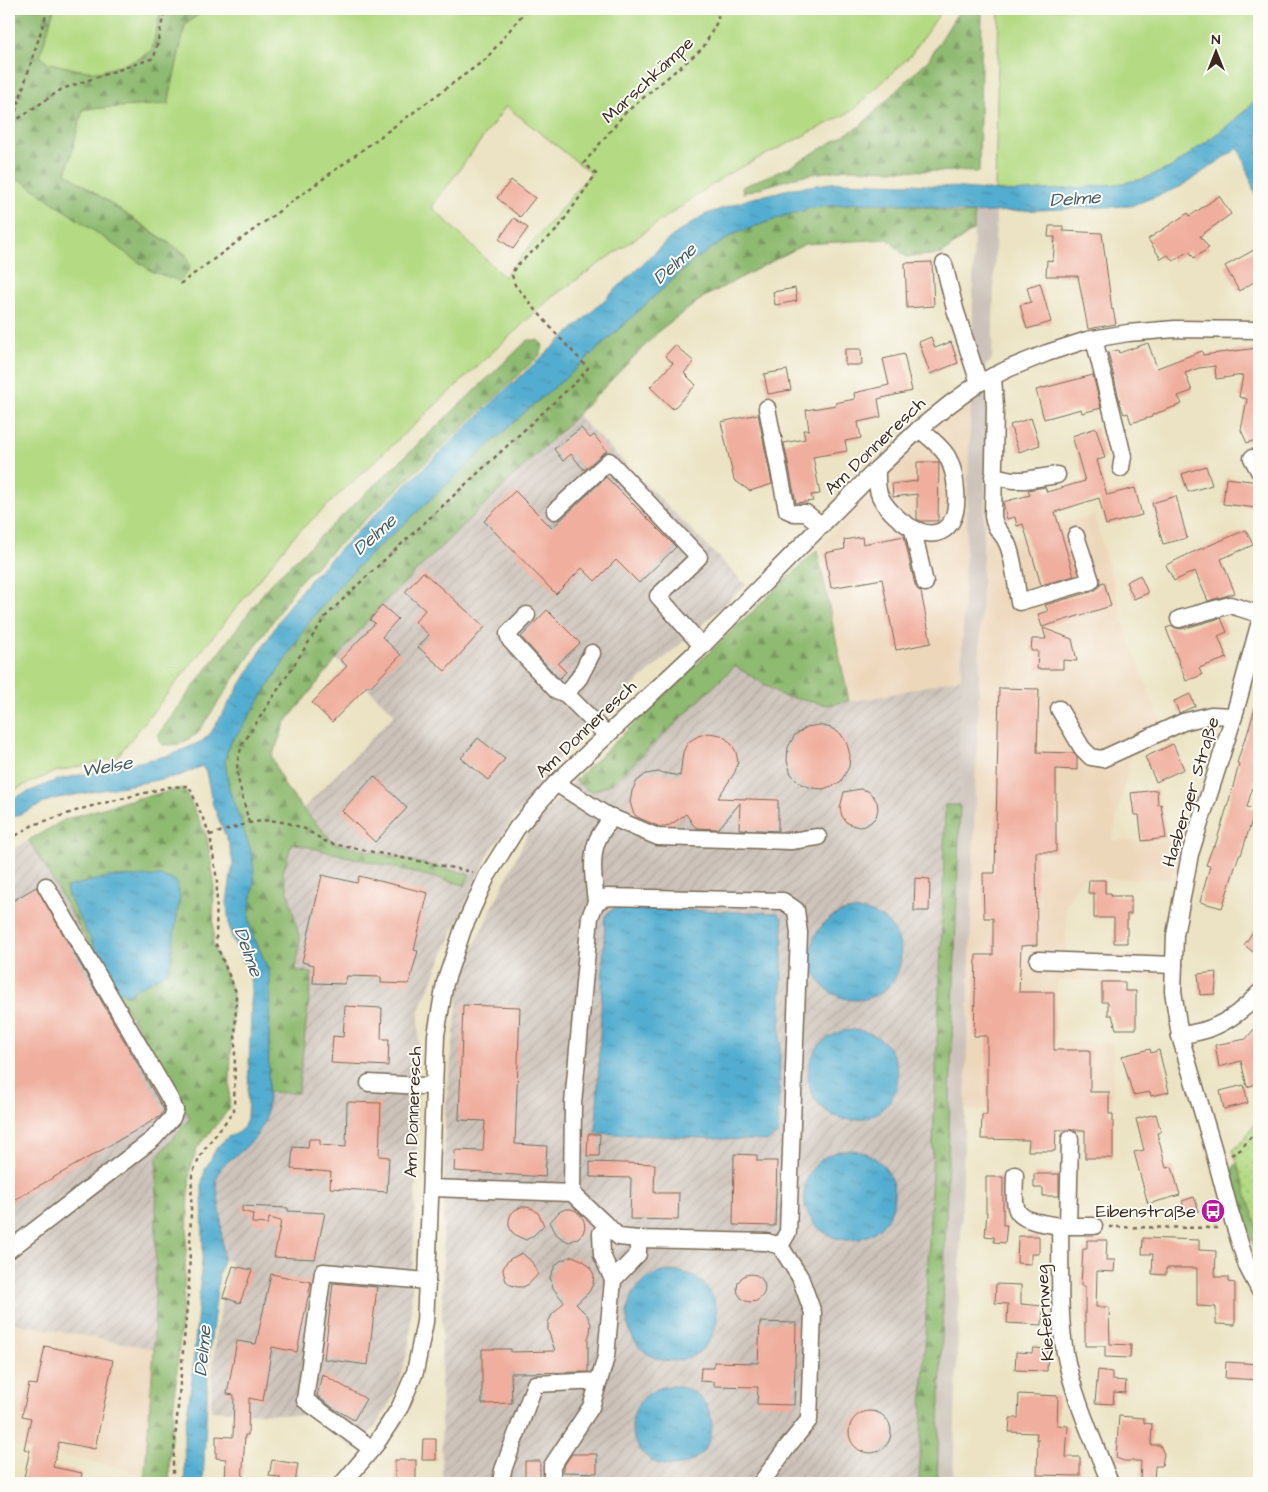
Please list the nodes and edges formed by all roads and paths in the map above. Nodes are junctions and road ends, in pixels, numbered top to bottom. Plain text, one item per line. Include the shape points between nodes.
1 (48, 9) edge
2 (165, 9) edge
3 (527, 9) edge
4 (718, 9) edge
5 (12, 123) junction
6 (9, 126) edge
7 (944, 264) dead end
8 (180, 284) dead end
9 (1259, 330) edge
10 (1094, 339) junction
11 (986, 380) junction
12 (767, 408) dead end
13 (919, 429) junction
14 (1121, 468) dead end
15 (878, 469) junction
16 (1057, 475) dead end
17 (993, 476) junction
18 (556, 511) dead end
19 (822, 526) junction
20 (914, 530) junction
21 (1076, 536) dead end
22 (925, 583) dead end
23 (1259, 614) edge
24 (527, 615) dead end
25 (1179, 619) dead end
26 (1259, 625) edge
27 (1257, 643) edge
28 (702, 646) junction
29 (592, 653) dead end
30 (566, 694) junction
31 (1059, 710) dead end
32 (1234, 716) junction
33 (608, 735) junction
34 (556, 783) junction
35 (612, 817) junction
36 (250, 823) junction
37 (210, 834) junction
38 (818, 837) dead end
39 (9, 840) edge
40 (487, 876) junction
41 (46, 886) dead end
42 (596, 902) junction
43 (1038, 960) dead end
44 (1174, 965) junction
45 (1259, 993) edge
46 (1180, 1036) junction
47 (369, 1083) dead end
48 (434, 1085) junction
49 (1259, 1129) edge
50 (1070, 1139) dead end
51 (1216, 1162) junction
52 (1015, 1175) dead end
53 (431, 1188) junction
54 (572, 1193) junction
55 (608, 1226) junction
56 (1064, 1226) junction
57 (1094, 1226) joint
58 (1235, 1228) junction
59 (638, 1238) junction
60 (780, 1246) junction
61 (9, 1250) edge
62 (614, 1280) junction
63 (428, 1281) junction
64 (1259, 1290) edge
65 (599, 1381) junction
66 (372, 1449) junction
67 (173, 1483) edge
68 (343, 1483) edge
69 (501, 1483) edge
70 (552, 1483) edge
71 (761, 1483) edge
72 (1110, 1483) edge

1 - 5 path
2 - 5 path via 154,58 62,89
3 - 8 path via 486,59
4 - 36 path, Marschkämpe via 718,20 704,48 625,113 584,164 596,174 557,230 515,267 512,275 515,285 588,368 325,617 242,745 237,763 238,779
5 - 6 path
7 - 11 street via 955,309
9 - 10 street, Am Donneresch via 1175,329
10 - 11 street, Am Donneresch via 1047,353
10 - 14 street via 1123,456
11 - 13 street, Am Donneresch
11 - 17 street via 995,407
12 - 19 street via 788,510 806,513
13 - 15 street, Am Donneresch
13 - 20 street via 935,442 954,472 956,504 948,526 937,533
15 - 19 street, Am Donneresch
15 - 20 street via 879,494 888,509
16 - 17 street via 1025,480
17 - 21 street via 994,524 1008,543 1020,602 1091,581
18 - 28 street via 609,461 699,556 658,596
19 - 28 street, Am Donneresch
20 - 22 street
23 - 25 street via 1230,605
24 - 30 street via 508,634 510,640 556,690
26 - 27 street, Hasberger Straße
27 - 32 street, Hasberger Straße
28 - 33 street, Am Donneresch
29 - 30 street
30 - 33 street
31 - 32 street via 1082,748 1091,757 1102,759 1183,722 1210,715
32 - 44 street, Hasberger Straße via 1190,854 1175,935
33 - 34 street, Am Donneresch
34 - 35 street
34 - 40 street, Am Donneresch via 518,828
35 - 38 street via 658,837 791,841
35 - 42 street via 597,842 593,864
36 - 37 path
36 - 40 path via 269,820 288,823 305,829 328,844
37 - 39 path via 189,786 169,787 88,808 33,825
37 - 67 path via 218,880 216,944 236,992 234,1111 203,1151 192,1174 189,1284
40 - 48 street, Am Donneresch via 463,929 445,983 436,1035
41 - 61 street via 176,1110 153,1139
42 - 54 street via 590,917 576,1067
42 - 60 street via 607,897 783,901 796,910 798,933 788,1232
43 - 44 street
44 - 46 street, Hasberger Straße via 1173,991
45 - 46 street via 1231,1018 1211,1028
46 - 51 street, Hasberger Straße
47 - 48 street
48 - 53 street, Am Donneresch
49 - 51 path via 1240,1150
50 - 56 street, Kiefernweg
51 - 58 street, Hasberger Straße
52 - 56 street via 1017,1211 1021,1216
53 - 54 street
53 - 63 street, Am Donneresch
54 - 55 street
55 - 59 street via 619,1237
55 - 62 street via 601,1233 602,1255
56 - 57 street
56 - 72 street, Kiefernweg via 1062,1328 1065,1354
57 - 58 path
58 - 64 street, Hasberger Straße via 1247,1266
59 - 60 street via 767,1242
59 - 62 street via 638,1254
60 - 71 street via 800,1277 814,1313 809,1420
62 - 65 street via 606,1357
63 - 66 street, Am Donneresch via 425,1322 415,1372 400,1407
63 - 66 street via 323,1272 305,1400
65 - 69 street via 535,1384
65 - 70 street via 591,1407 552,1466
66 - 68 street, Am Donneresch

